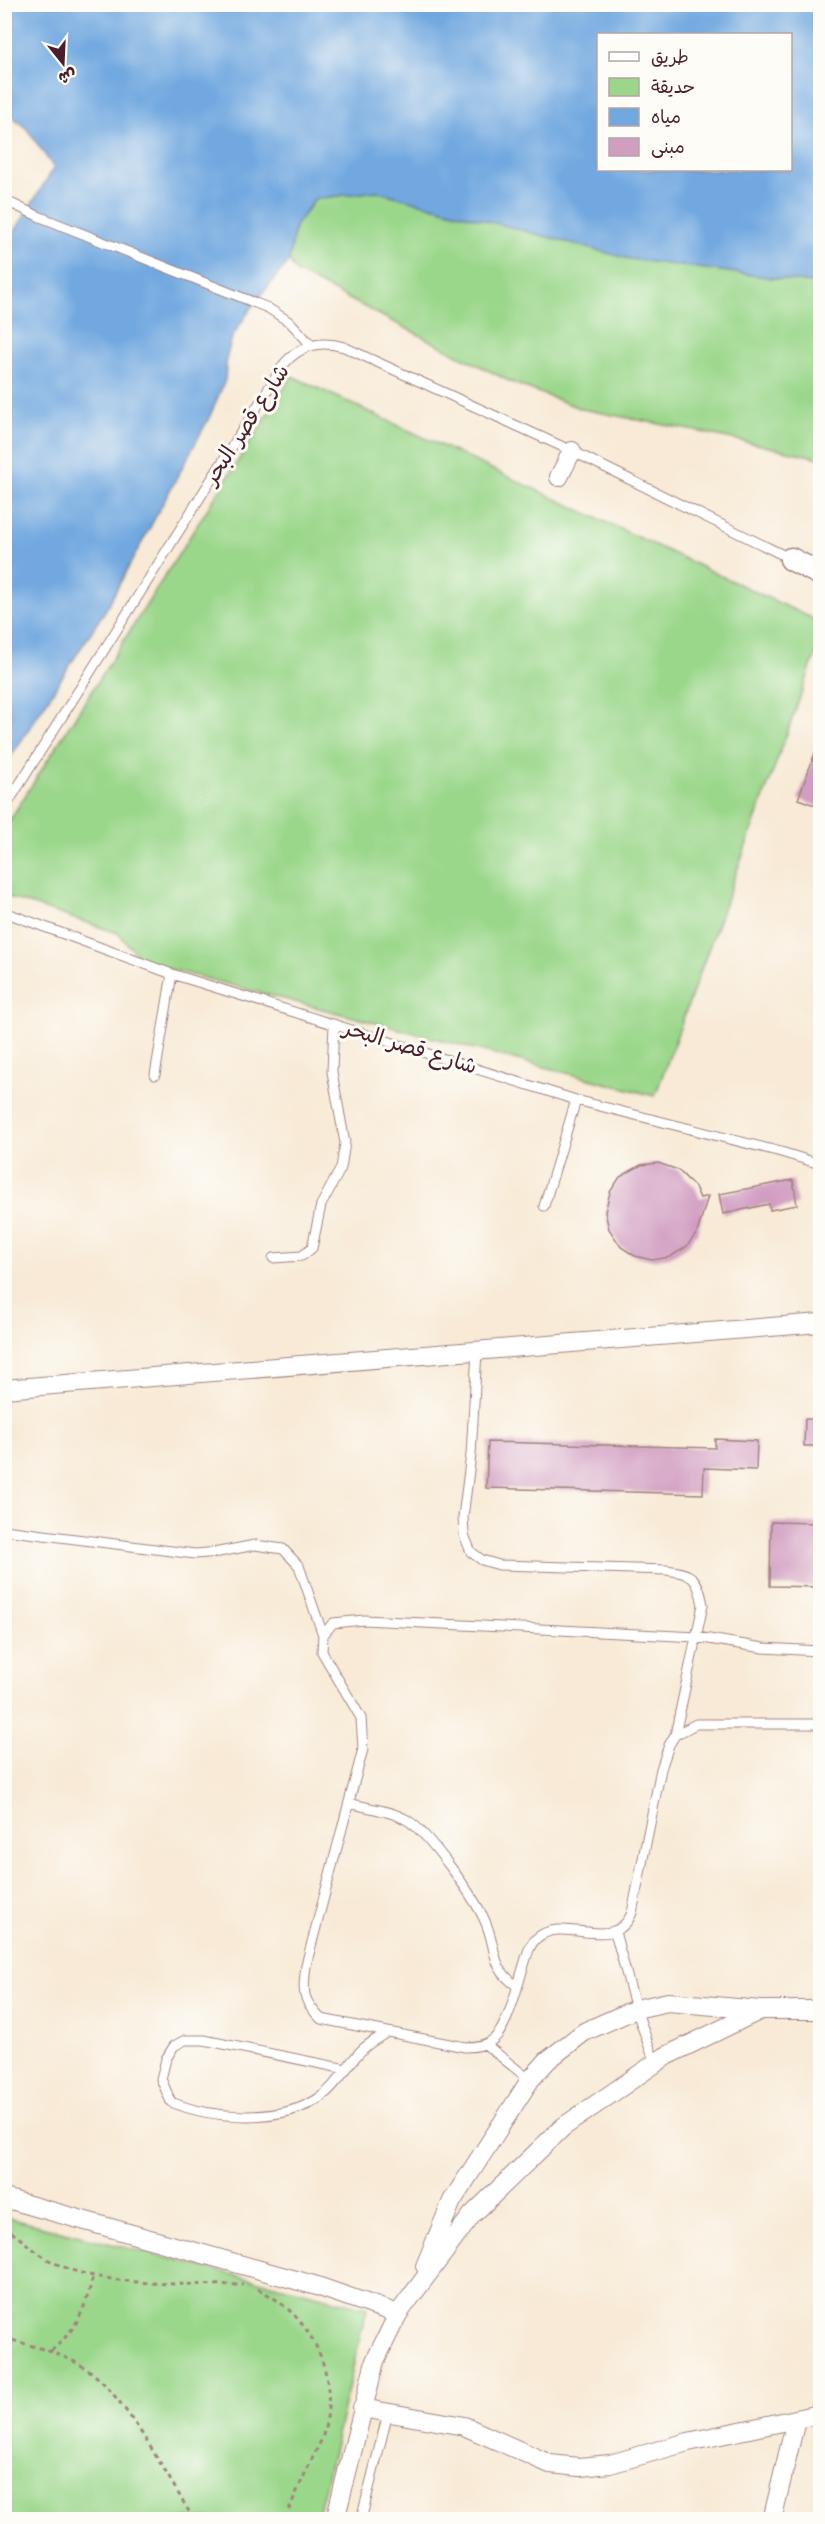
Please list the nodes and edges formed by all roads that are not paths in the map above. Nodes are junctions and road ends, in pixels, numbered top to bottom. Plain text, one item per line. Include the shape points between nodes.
1 (4, 200) edge
2 (311, 345) junction
3 (572, 451) junction
4 (559, 477) dead end
5 (791, 559) joint
6 (820, 572) edge
7 (4, 808) edge
8 (4, 912) edge
9 (172, 975) junction
10 (334, 1024) junction
11 (155, 1075) dead end
12 (576, 1100) junction
13 (820, 1164) edge
14 (544, 1206) dead end
15 (273, 1258) dead end
16 (820, 1323) edge
17 (477, 1351) junction
18 (4, 1389) edge
19 (4, 1530) edge
20 (323, 1635) junction
21 (697, 1637) junction
22 (820, 1651) edge
23 (820, 1724) edge
24 (675, 1735) junction
25 (349, 1803) junction
26 (615, 1932) junction
27 (517, 1986) junction
28 (636, 2009) junction
29 (761, 2010) junction
30 (820, 2010) edge
31 (387, 2032) junction
32 (485, 2044) junction
33 (655, 2063) junction
34 (346, 2069) junction
35 (530, 2080) junction
36 (4, 2198) edge
37 (416, 2288) junction
38 (398, 2314) junction
39 (362, 2408) junction
40 (388, 2413) junction
41 (820, 2414) edge
42 (796, 2420) junction
43 (335, 2520) edge
44 (361, 2520) edge
45 (772, 2520) edge

1 - 2 lane via 268,308 291,323
2 - 3 lane, شارع قصر البحر via 328,343 344,347
2 - 7 lane, شارع قصر البحر via 284,364
3 - 4 street
3 - 5 lane, شارع قصر البحر
5 - 6 street, شارع قصر البحر
8 - 9 lane, شارع قصر البحر
9 - 10 lane, شارع قصر البحر
9 - 11 lane
10 - 12 lane, شارع قصر البحر
10 - 15 lane via 332,1072 345,1143 341,1168 318,1214 312,1248 302,1256
12 - 13 lane, شارع قصر البحر
12 - 14 lane
16 - 17 street
17 - 18 street
17 - 21 lane via 463,1517 471,1552 499,1565 684,1572 698,1585 703,1605
19 - 20 lane via 195,1554 255,1545 283,1549 299,1566
20 - 21 lane via 333,1623 364,1620
20 - 25 lane via 322,1652 327,1663 361,1718 363,1749
21 - 22 lane via 763,1648
21 - 24 lane
23 - 24 lane via 696,1724
24 - 26 lane via 661,1769 632,1913 627,1924
25 - 27 lane via 404,1818 429,1839 480,1911 491,1937 496,1964
25 - 31 lane via 306,1965 306,2004 321,2019
26 - 27 lane via 558,1930 536,1938
26 - 28 lane
27 - 32 lane via 499,2034
28 - 29 street via 668,2002
28 - 33 lane
28 - 35 street via 584,2032
29 - 30 street
29 - 33 street
31 - 32 lane via 465,2047
31 - 34 lane via 364,2048
32 - 35 lane
33 - 37 street via 563,2127 472,2215
34 - 34 lane via 321,2097 300,2108 249,2116 203,2112 171,2102 161,2079 166,2059 174,2046 185,2040 204,2040
35 - 37 street via 452,2201
36 - 38 street via 308,2283
37 - 38 street
38 - 39 street via 375,2361
39 - 40 street
39 - 43 street
40 - 42 street via 464,2426 550,2464 579,2467 609,2464 688,2442
40 - 44 lane
41 - 42 street
42 - 45 street

